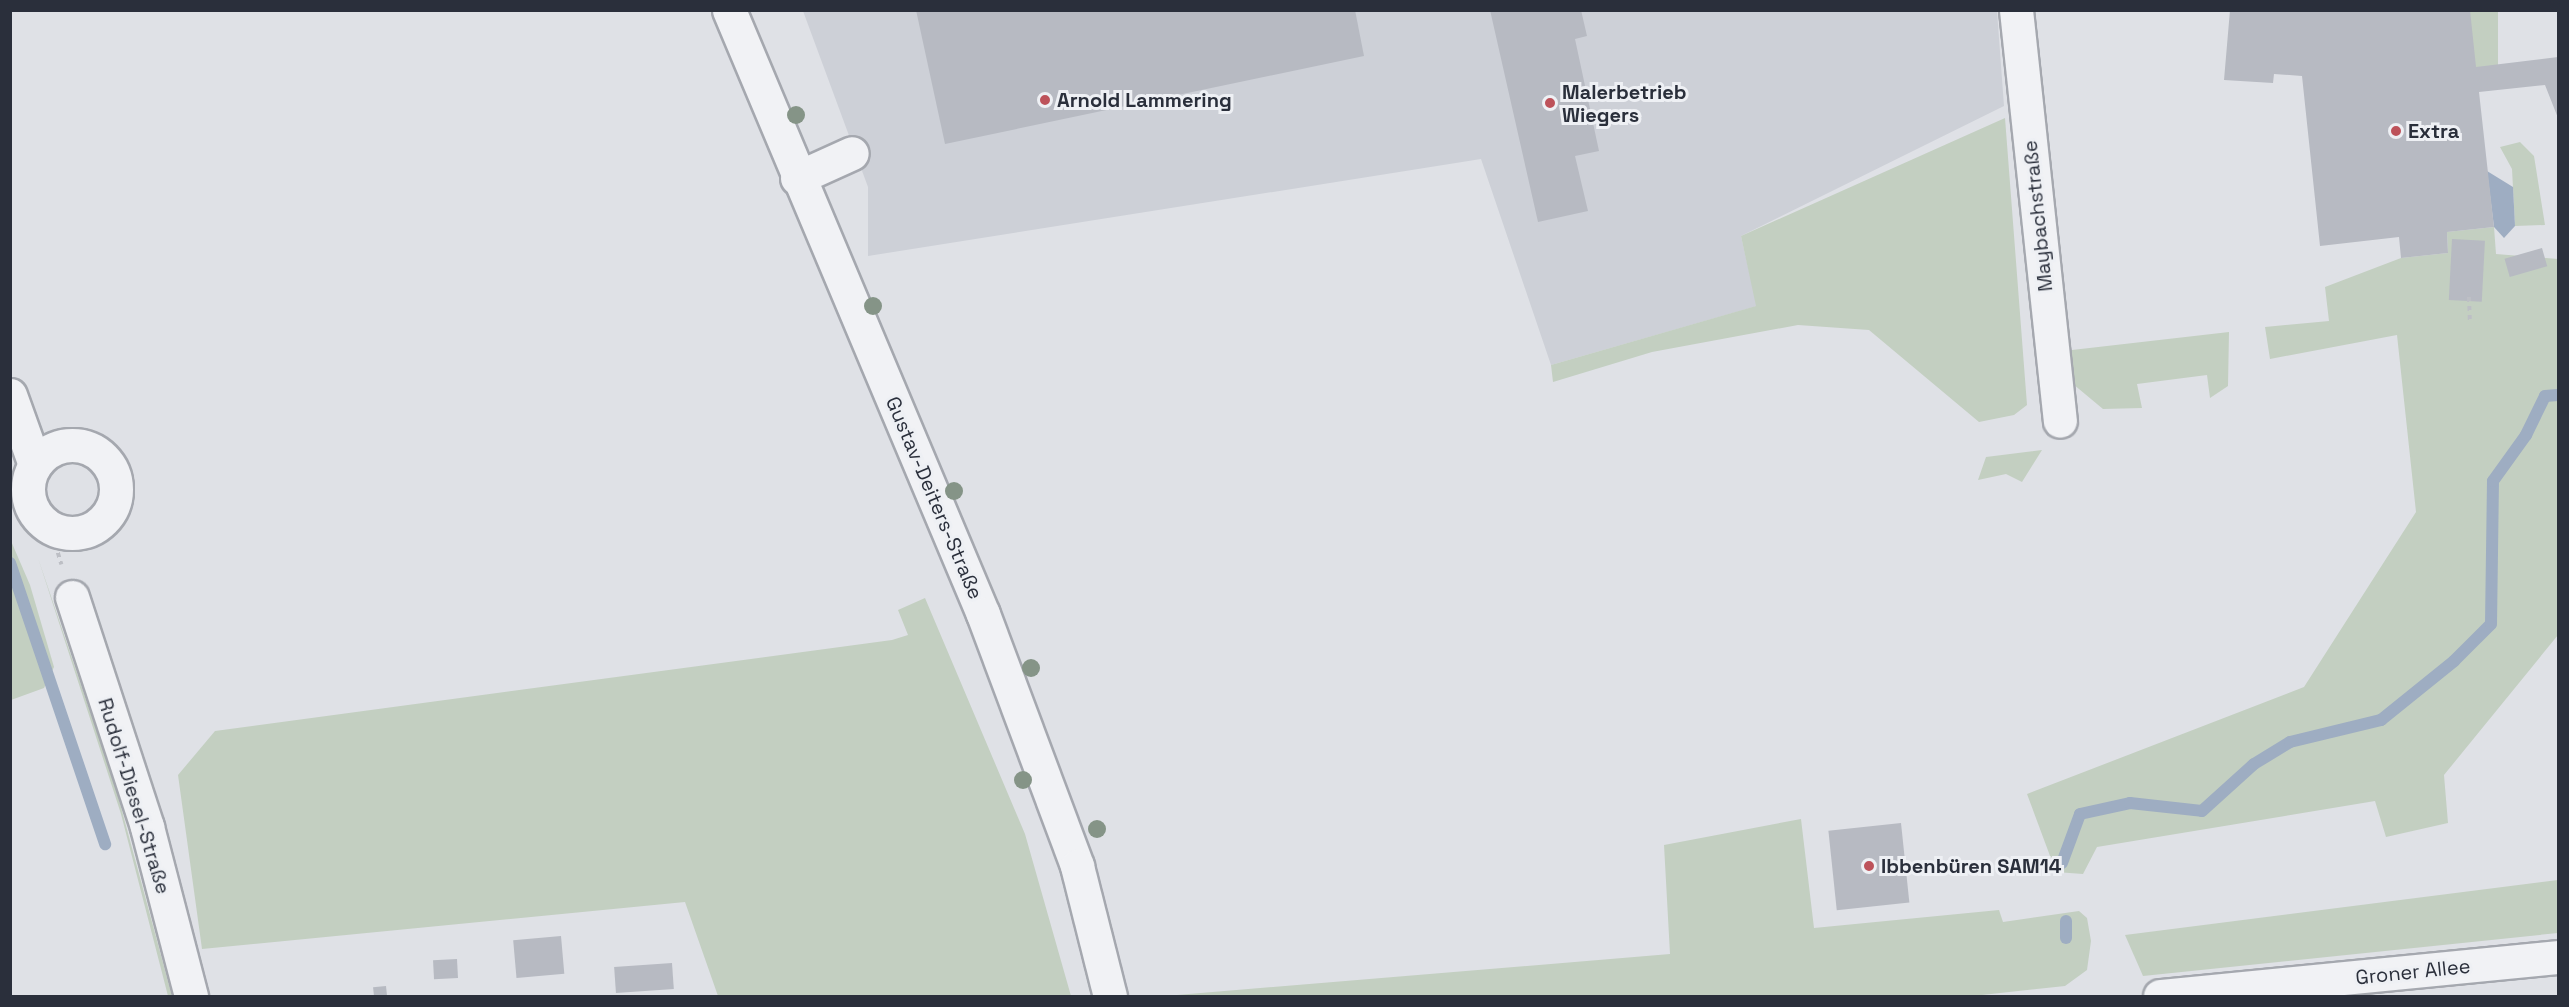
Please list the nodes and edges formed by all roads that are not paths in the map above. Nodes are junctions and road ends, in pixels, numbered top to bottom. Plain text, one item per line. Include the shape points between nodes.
1 (729, 10) edge
2 (2016, 10) edge
3 (852, 153) dead end
4 (797, 178) junction
5 (10, 395) edge
6 (2060, 421) dead end
7 (25, 461) edge
8 (72, 597) dead end
9 (2559, 957) edge
10 (191, 996) edge
11 (1110, 996) edge
12 (2160, 996) edge

1 - 4 street, Gustav-Deiters-Straße
2 - 6 street, Maybachstraße
3 - 4 street
4 - 11 street, Gustav-Deiters-Straße via 983,614 1077,866
5 - 7 street
8 - 10 street, Rudolf-Diesel-Straße via 147,827
9 - 12 street, Groner Allee

